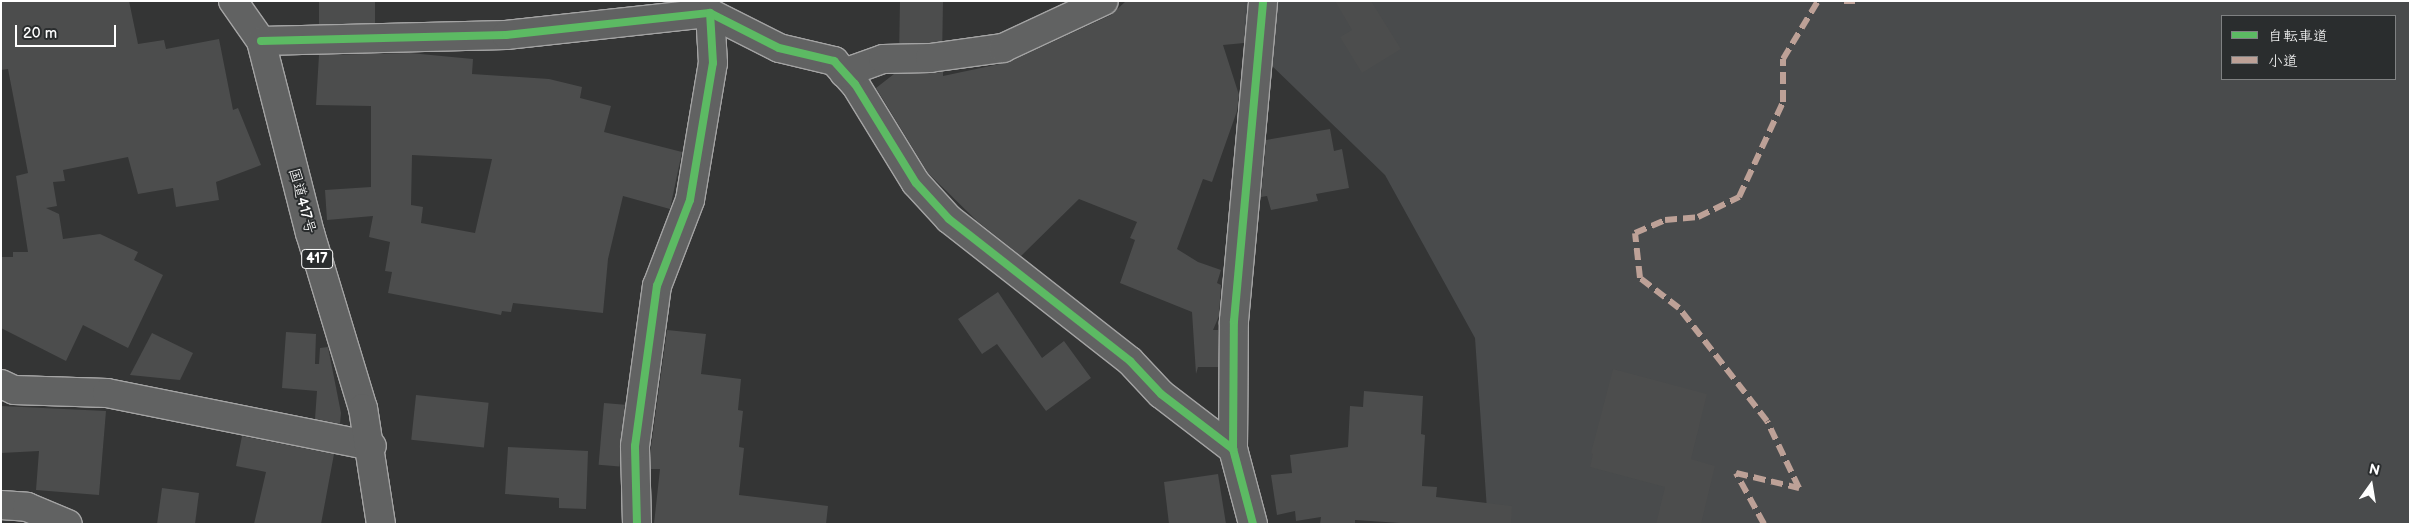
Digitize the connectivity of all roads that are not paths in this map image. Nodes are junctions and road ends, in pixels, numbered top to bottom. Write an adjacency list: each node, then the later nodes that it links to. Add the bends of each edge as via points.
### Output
1 (233, 1): 5 (main road, 国道417号 / 417)
2 (1104, 1): 6 (main road, via 1003,48 930,58 883,59)
3 (1263, 1): 9 (main road, via 1234,320)
4 (710, 13): 5 (main road, via 506,35); 6 (main road, via 779,48 834,61); 13 (main road, via 713,63 690,200 656,296 636,446)
5 (261, 41): 8 (main road, 国道417号 / 417, via 310,233 364,408)
6 (844, 73): 9 (main road, via 916,183 950,219 1130,361 1161,394)
7 (1, 384): 8 (main road, via 14,390 107,394)
8 (372, 446): 12 (main road, 国道417号 / 417)
9 (1233, 449): 14 (main road)
10 (1, 505): 11 (main road, via 27,508)
11 (68, 524)
12 (381, 524)
13 (636, 524)
14 (1252, 524)

